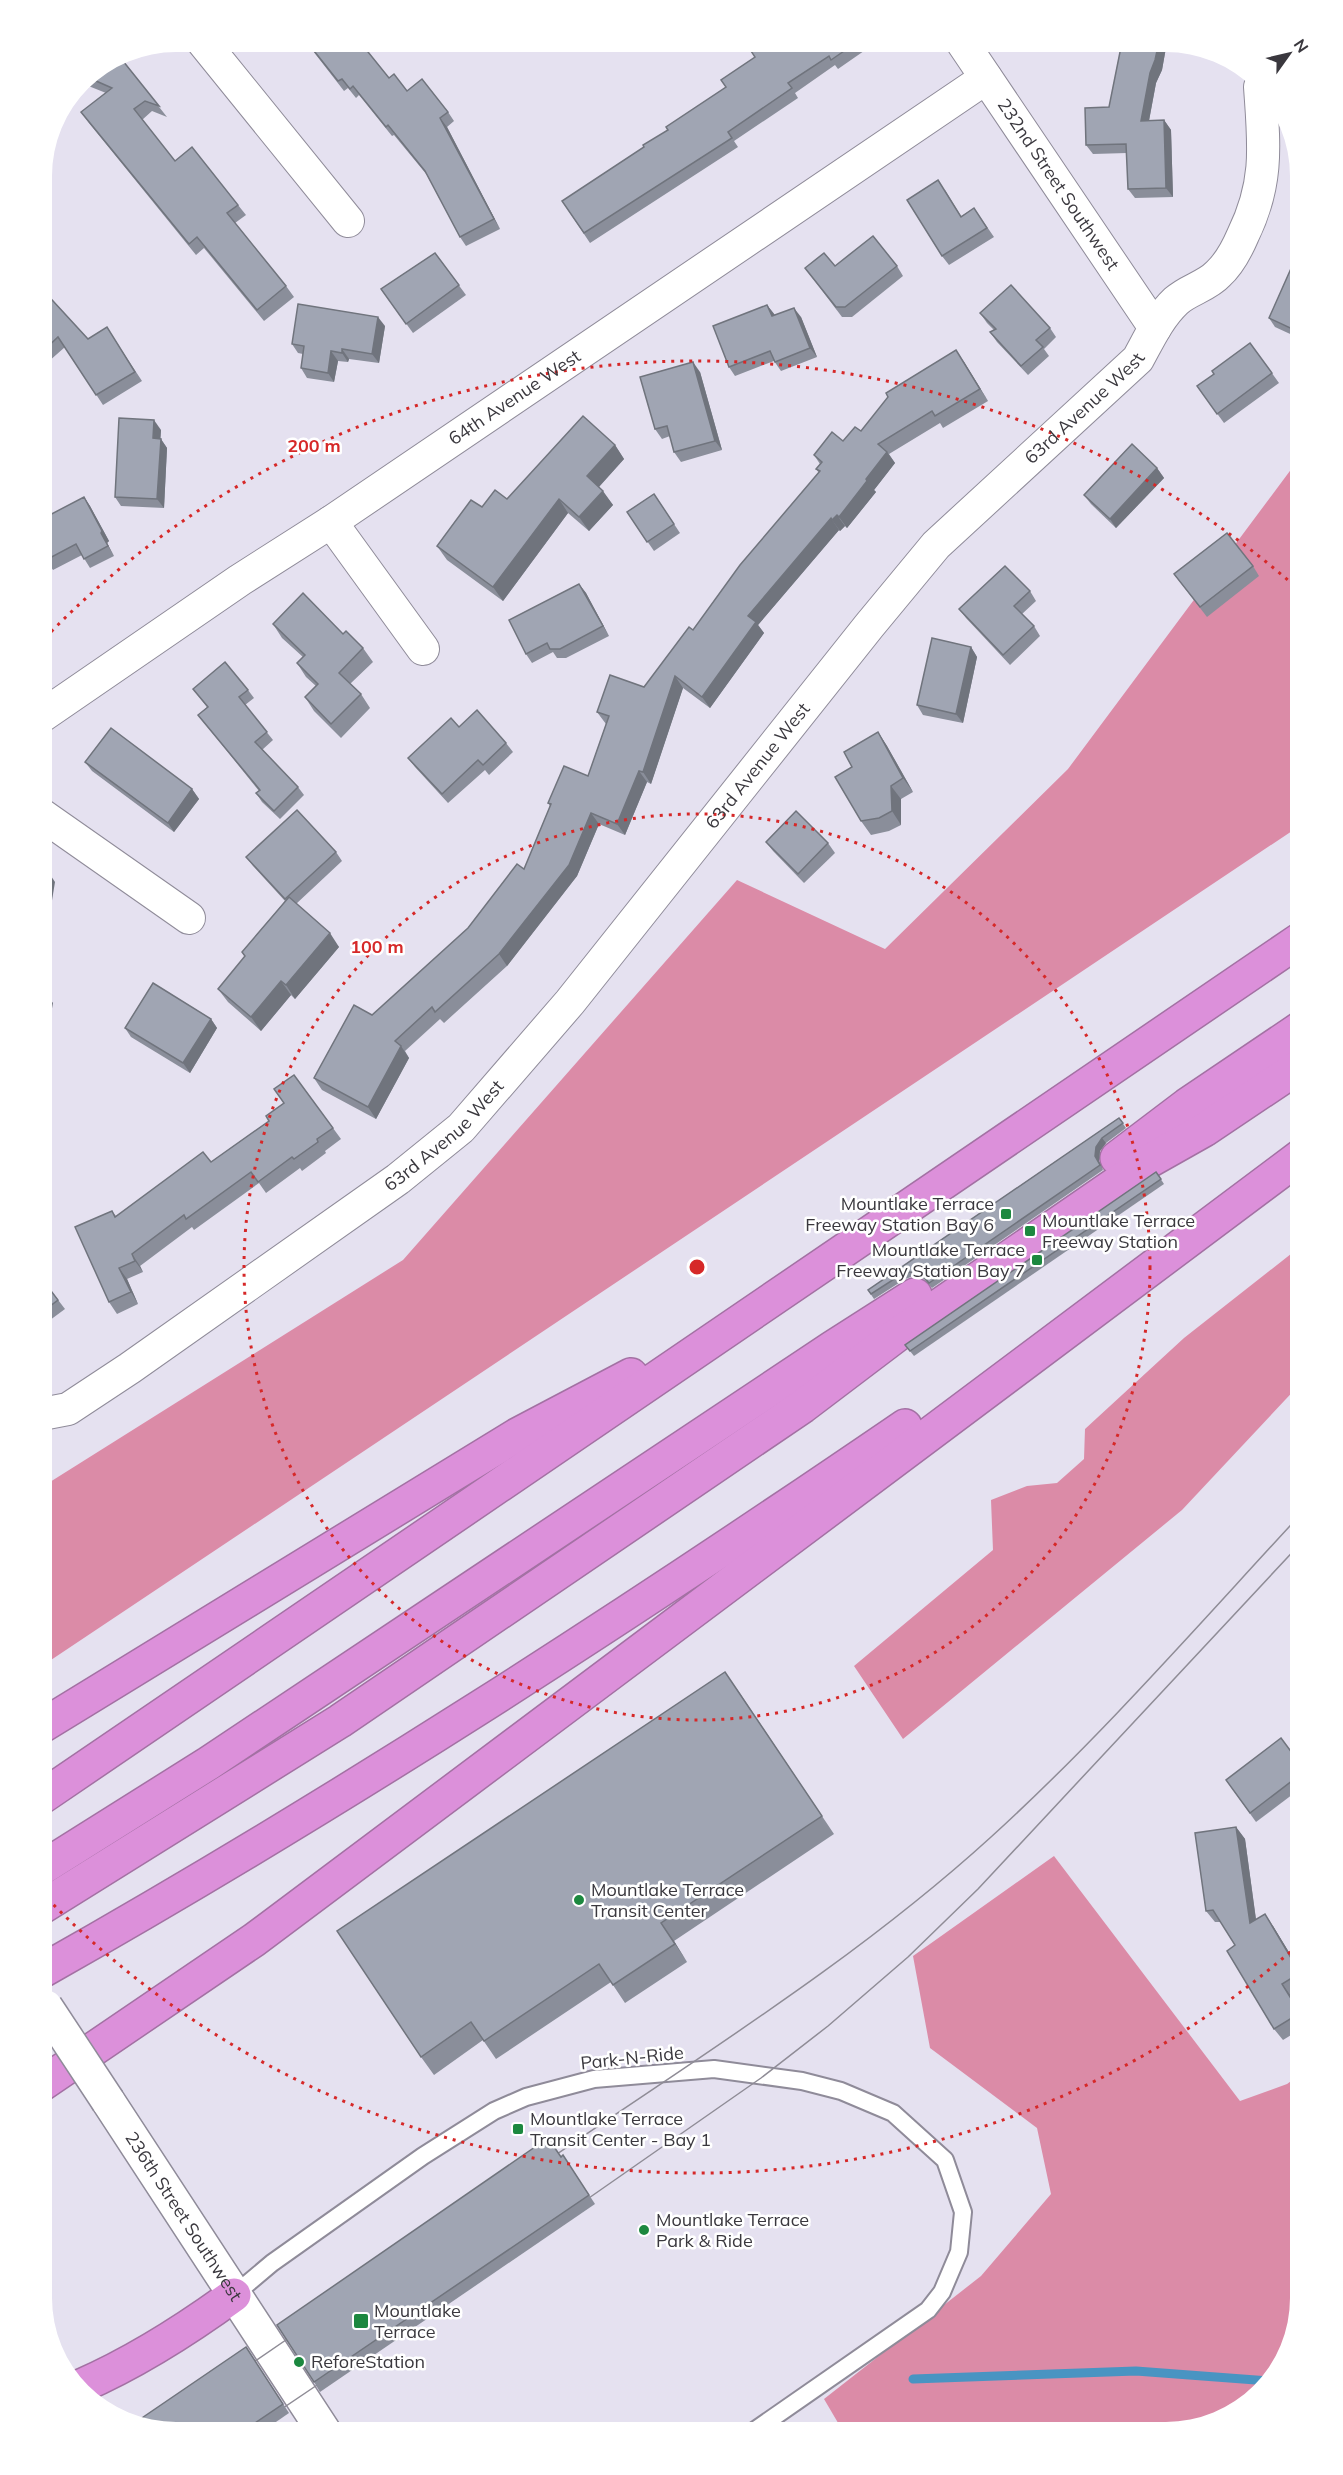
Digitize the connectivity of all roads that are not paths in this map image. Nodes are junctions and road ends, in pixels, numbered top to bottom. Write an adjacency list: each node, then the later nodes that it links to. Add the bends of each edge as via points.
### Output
1 (212, 53): 5 (street)
2 (969, 53): 3 (street, 232nd Street Southwest)
3 (986, 78): 6 (street, 232nd Street Southwest); 7 (street, 64th Avenue West)
4 (1260, 96): 6 (street, 63rd Avenue West, via 1262,187 1248,226 1218,275 1176,301)
5 (348, 221)
6 (1155, 328): 18 (street, 63rd Avenue West, via 1138,359 936,545 570,1002 461,1128 398,1179 130,1368 68,1409)
7 (331, 522): 8 (street); 9 (street, 64th Avenue West)
8 (423, 649)
9 (53, 709)
10 (53, 822): 11 (street)
11 (189, 918)
12 (1290, 947): 17 (highway)
13 (1290, 1035): 21 (highway, via 885,1316 209,1763)
14 (1290, 1072): 22 (highway, via 1204,1130 1149,1161 898,1334 803,1406 340,1721)
15 (1290, 1163): 23 (highway, via 550,1665 304,1818)
16 (1290, 1164): 25 (highway, via 264,1933)
17 (773, 1300): 19 (highway, via 517,1435); 20 (highway)
18 (52, 1412)
19 (52, 1720)
20 (52, 1790)
21 (52, 1862)
22 (52, 1901)
23 (52, 1965)
24 (52, 2016): 26 (main road, 236th Street Southwest, bridge)
25 (52, 2077)
26 (234, 2295): 27 (highway, via 134,2360); 28 (main road, 236th Street Southwest); 29 (lane, Park-N-Ride, via 272,2263 423,2156 494,2111 526,2097 594,2079 714,2069 772,2076 841,2091 893,2113 945,2160 963,2212 959,2252 942,2292 928,2310)
27 (87, 2383)
28 (319, 2422)
29 (767, 2422)

